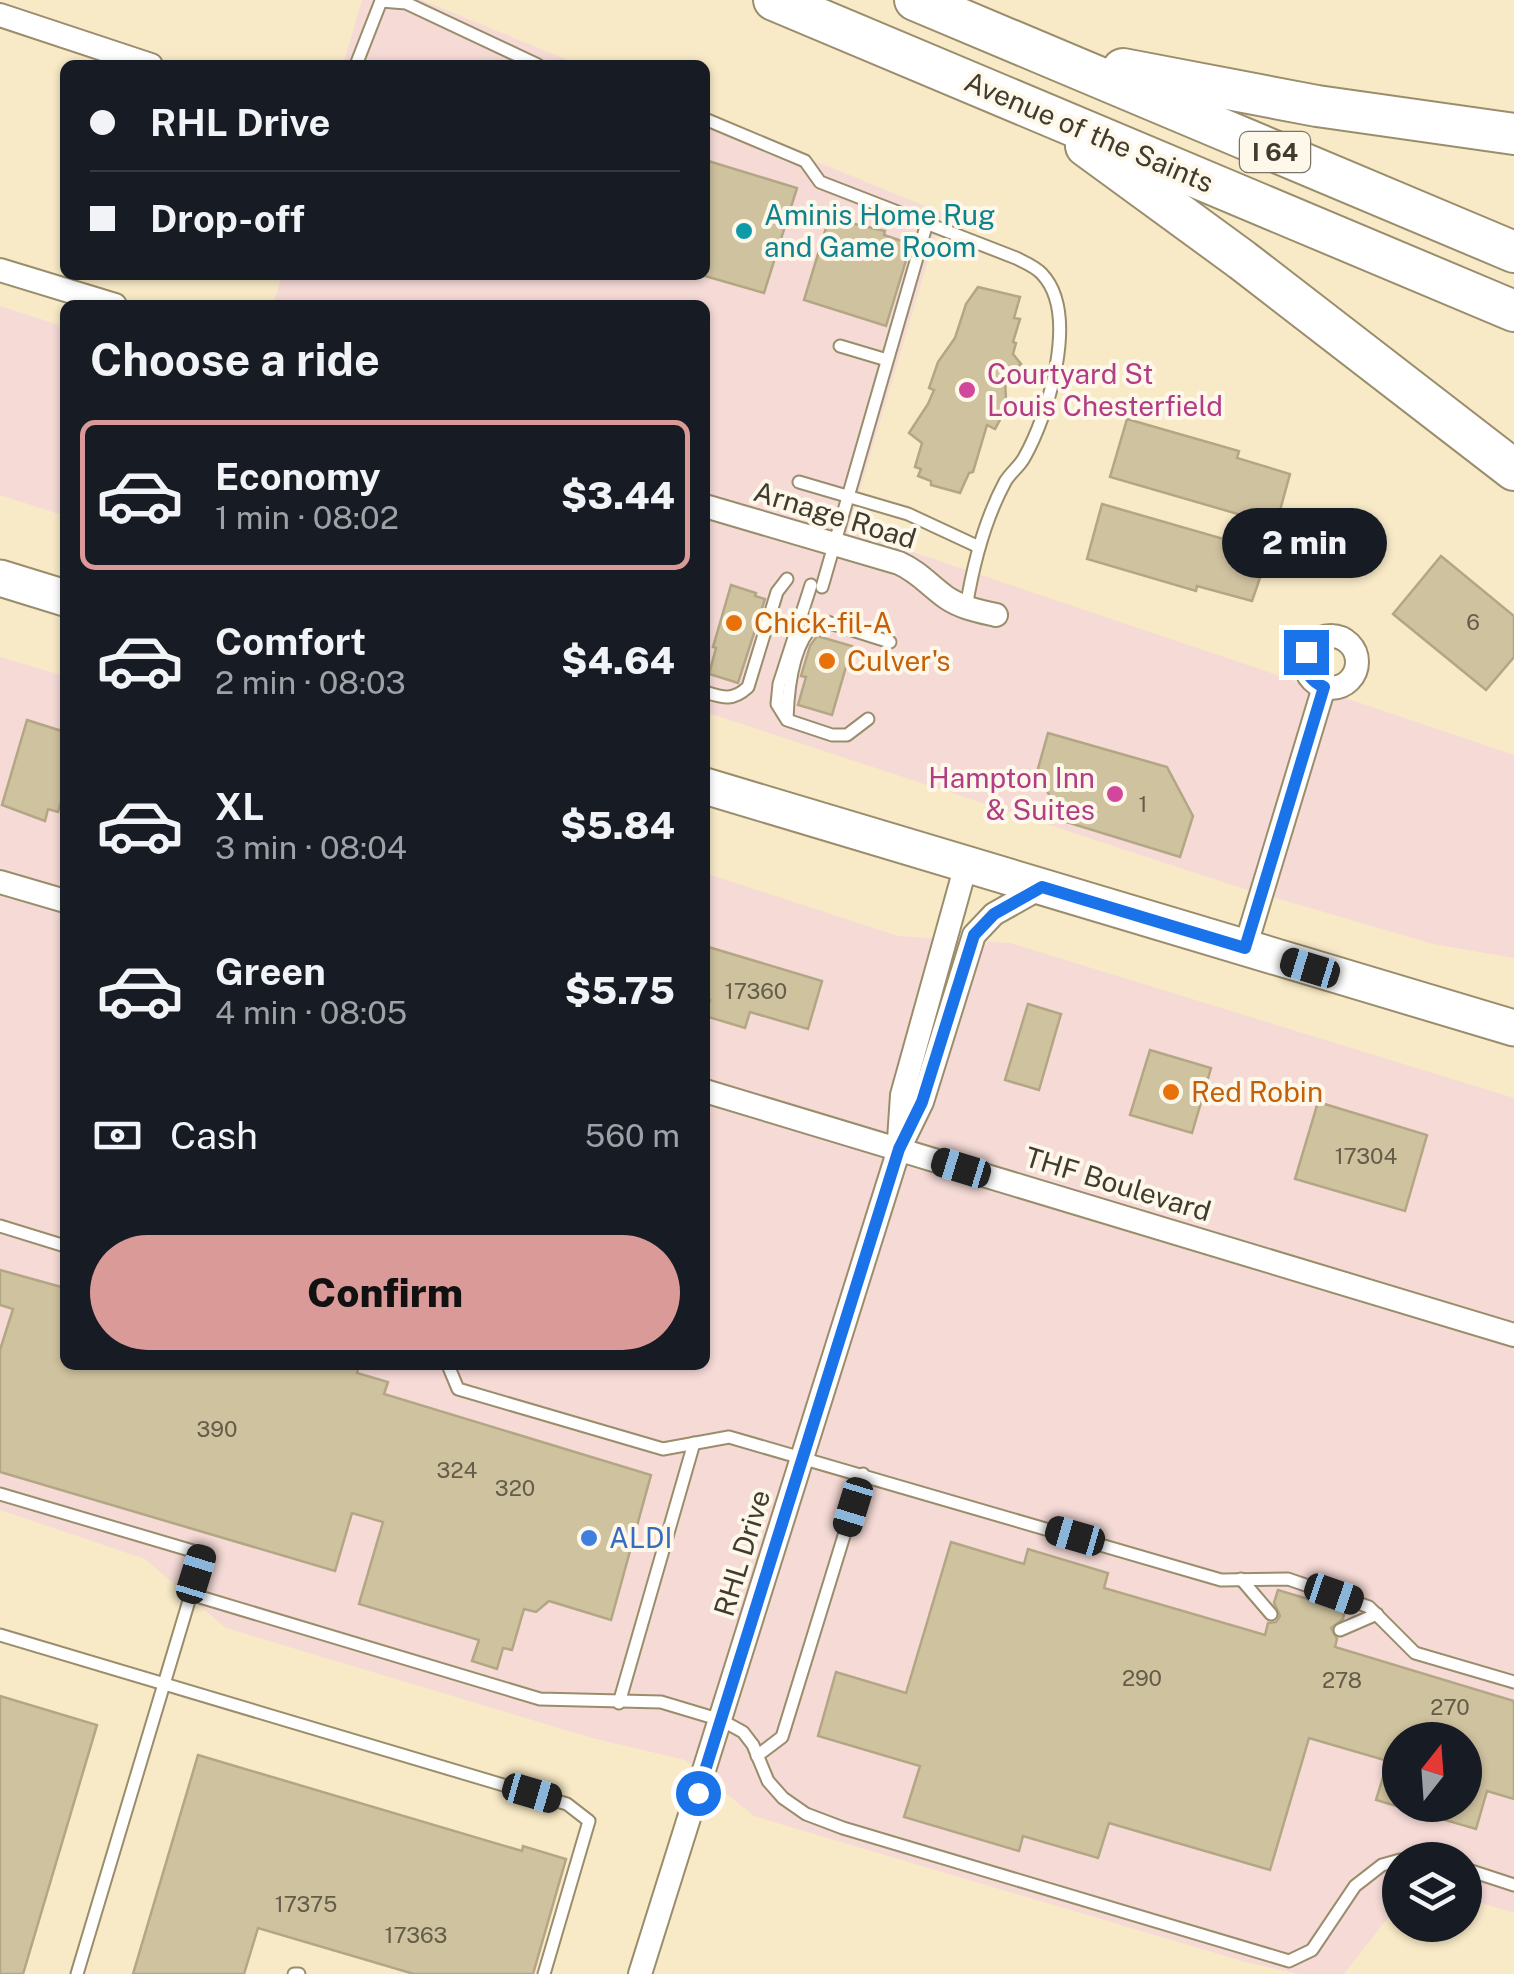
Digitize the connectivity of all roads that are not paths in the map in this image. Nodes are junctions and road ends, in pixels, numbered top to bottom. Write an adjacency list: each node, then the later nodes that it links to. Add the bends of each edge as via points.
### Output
1 (774, 0): 8 (highway, Avenue of the Saints / I 64)
2 (915, 0): 4 (highway, Avenue of the Saints / I 64)
3 (0, 14): 5 (street)
4 (1036, 51): 10 (highway, via 1317,106); 12 (highway, Avenue of the Saints / I 64)
5 (136, 60)
6 (358, 60): 7 (lane, via 381,0 461,26)
7 (528, 60)
8 (1043, 113): 15 (highway, Avenue of the Saints / I 64); 18 (highway)
9 (710, 121): 11 (lane, via 805,161 820,182)
10 (1514, 134)
11 (927, 223): 17 (lane); 23 (lane, via 1043,274 1061,314 1061,347 1045,406)
12 (1514, 252)
13 (0, 270): 14 (street)
14 (99, 300)
15 (1514, 311)
16 (840, 346): 17 (lane)
17 (887, 360): 20 (lane)
18 (1514, 470)
19 (799, 482): 20 (lane)
20 (848, 496): 22 (lane); 23 (lane)
21 (710, 507): 22 (street, Arnage Road)
22 (834, 543): 27 (street, Arnage Road, via 919,572); 33 (lane, via 779,684 777,704)
23 (979, 547): 27 (lane)
24 (0, 578): 26 (main road)
25 (788, 580): 31 (lane, via 777,592 748,687 726,699)
26 (60, 596)
27 (966, 608): 28 (street, Arnage Road)
28 (996, 615)
29 (890, 642): 33 (lane, via 816,623 804,636)
30 (1324, 687): 39 (street)
31 (710, 694)
32 (868, 719): 33 (lane, via 847,736)
33 (787, 720)
34 (710, 788): 35 (main road)
35 (966, 865): 37 (main road); 42 (street, RHL Drive, via 902,1096)
36 (0, 882): 38 (street)
37 (1042, 887): 39 (main road); 42 (street, RHL Drive, via 994,914 974,935 922,1102)
38 (60, 900)
39 (1245, 948): 40 (main road)
40 (1514, 1028)
41 (710, 1092): 42 (street, THF Boulevard)
42 (899, 1149): 45 (street, THF Boulevard); 48 (street, RHL Drive)
43 (0, 1226): 44 (lane)
44 (60, 1244)
45 (1514, 1336)
46 (450, 1370): 47 (lane, via 458,1389 663,1449)
47 (694, 1443): 48 (lane, via 729,1437); 59 (lane)
48 (804, 1456): 49 (lane); 60 (street, RHL Drive)
49 (863, 1474): 51 (lane, via 1221,1580); 61 (lane, via 782,1738)
50 (0, 1494): 52 (lane, via 202,1554)
51 (1240, 1579): 53 (lane); 54 (lane, via 1288,1579)
52 (190, 1594): 58 (lane); 59 (lane, via 540,1699)
53 (1271, 1614)
54 (1377, 1614): 55 (lane); 57 (lane, via 1415,1653)
55 (1340, 1630)
56 (0, 1635): 58 (lane)
57 (1514, 1682)
58 (163, 1685): 65 (lane); 66 (lane, via 567,1804 589,1821)
59 (620, 1702): 60 (lane, via 660,1702)
60 (721, 1720): 61 (lane, via 743,1732); 67 (street, RHL Drive)
61 (757, 1756): 62 (lane, via 768,1781 806,1814 1289,1960 1312,1950 1355,1886)
62 (1382, 1865)
63 (1482, 1875): 64 (lane)
64 (1514, 1885)
65 (76, 1974)
66 (544, 1974)
67 (640, 1974)

